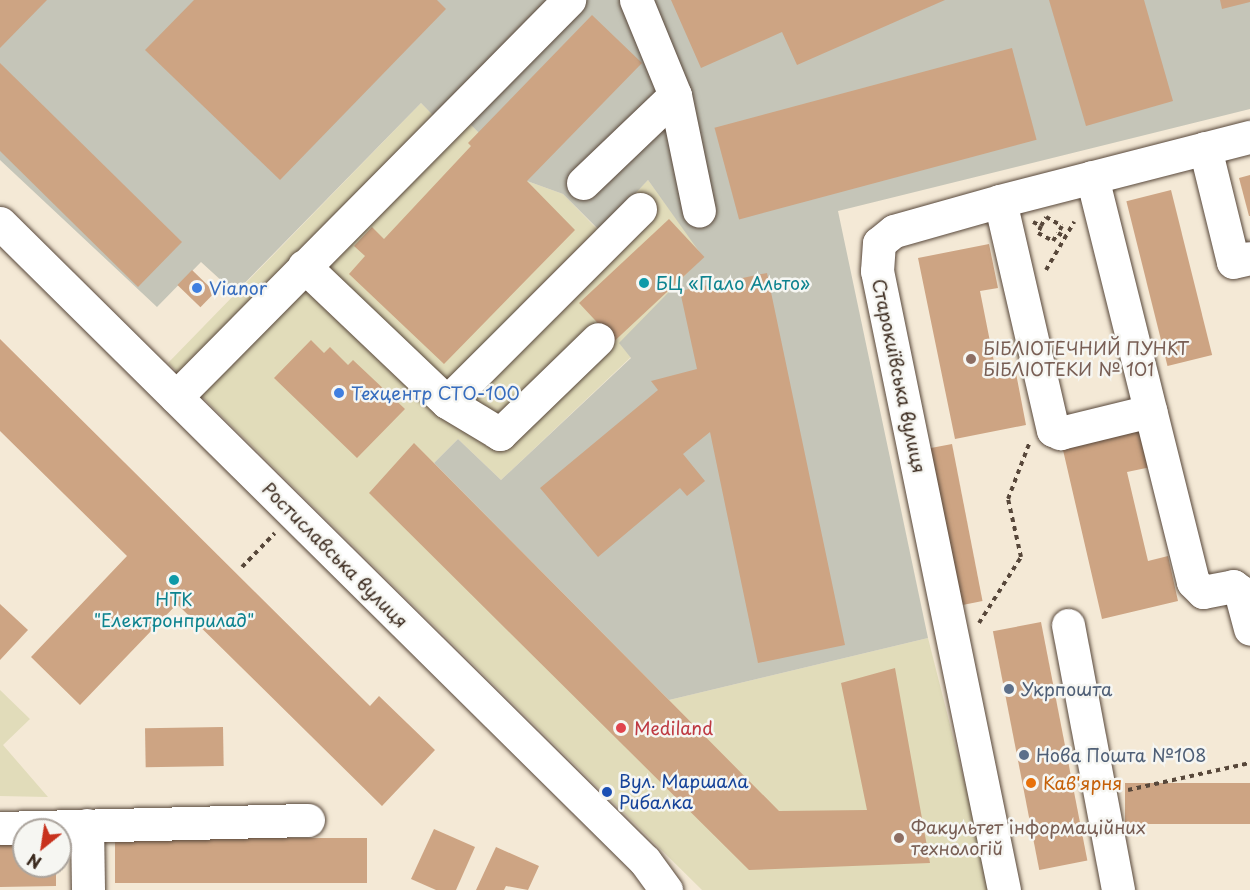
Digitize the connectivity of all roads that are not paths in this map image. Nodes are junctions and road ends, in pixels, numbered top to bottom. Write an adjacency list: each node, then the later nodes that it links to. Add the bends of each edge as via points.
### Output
1 (569, 0): 13 (street)
2 (636, 0): 3 (street)
3 (675, 95): 7 (street); 10 (street)
4 (1250, 137): 5 (street, Старокиївська вулиця)
5 (1205, 148): 6 (street, Старокиївська вулиця); 12 (street, via 1233,262)
6 (1093, 182): 8 (street, Старокиївська вулиця); 17 (street)
7 (584, 183)
8 (1000, 201): 17 (street, via 1053,430 1060,433); 25 (street, Старокиївська вулиця, via 884,235 875,255)
9 (640, 209): 16 (street)
10 (699, 211)
11 (0, 223): 15 (street, Ростиславська вулиця)
12 (1250, 258)
13 (304, 266): 15 (street); 16 (street)
14 (598, 339): 16 (street, via 500,434)
15 (176, 397): 24 (street, Ростиславська вулиця, via 645,861)
16 (447, 402)
17 (1150, 411): 19 (street, via 1193,582 1203,592 1233,586 1240,591)
18 (1068, 625): 26 (street)
19 (1250, 629)
20 (308, 820): 21 (street)
21 (87, 825): 22 (street); 23 (street)
22 (0, 828)
23 (88, 890)
24 (666, 890)
25 (1004, 890)
26 (1118, 890)

